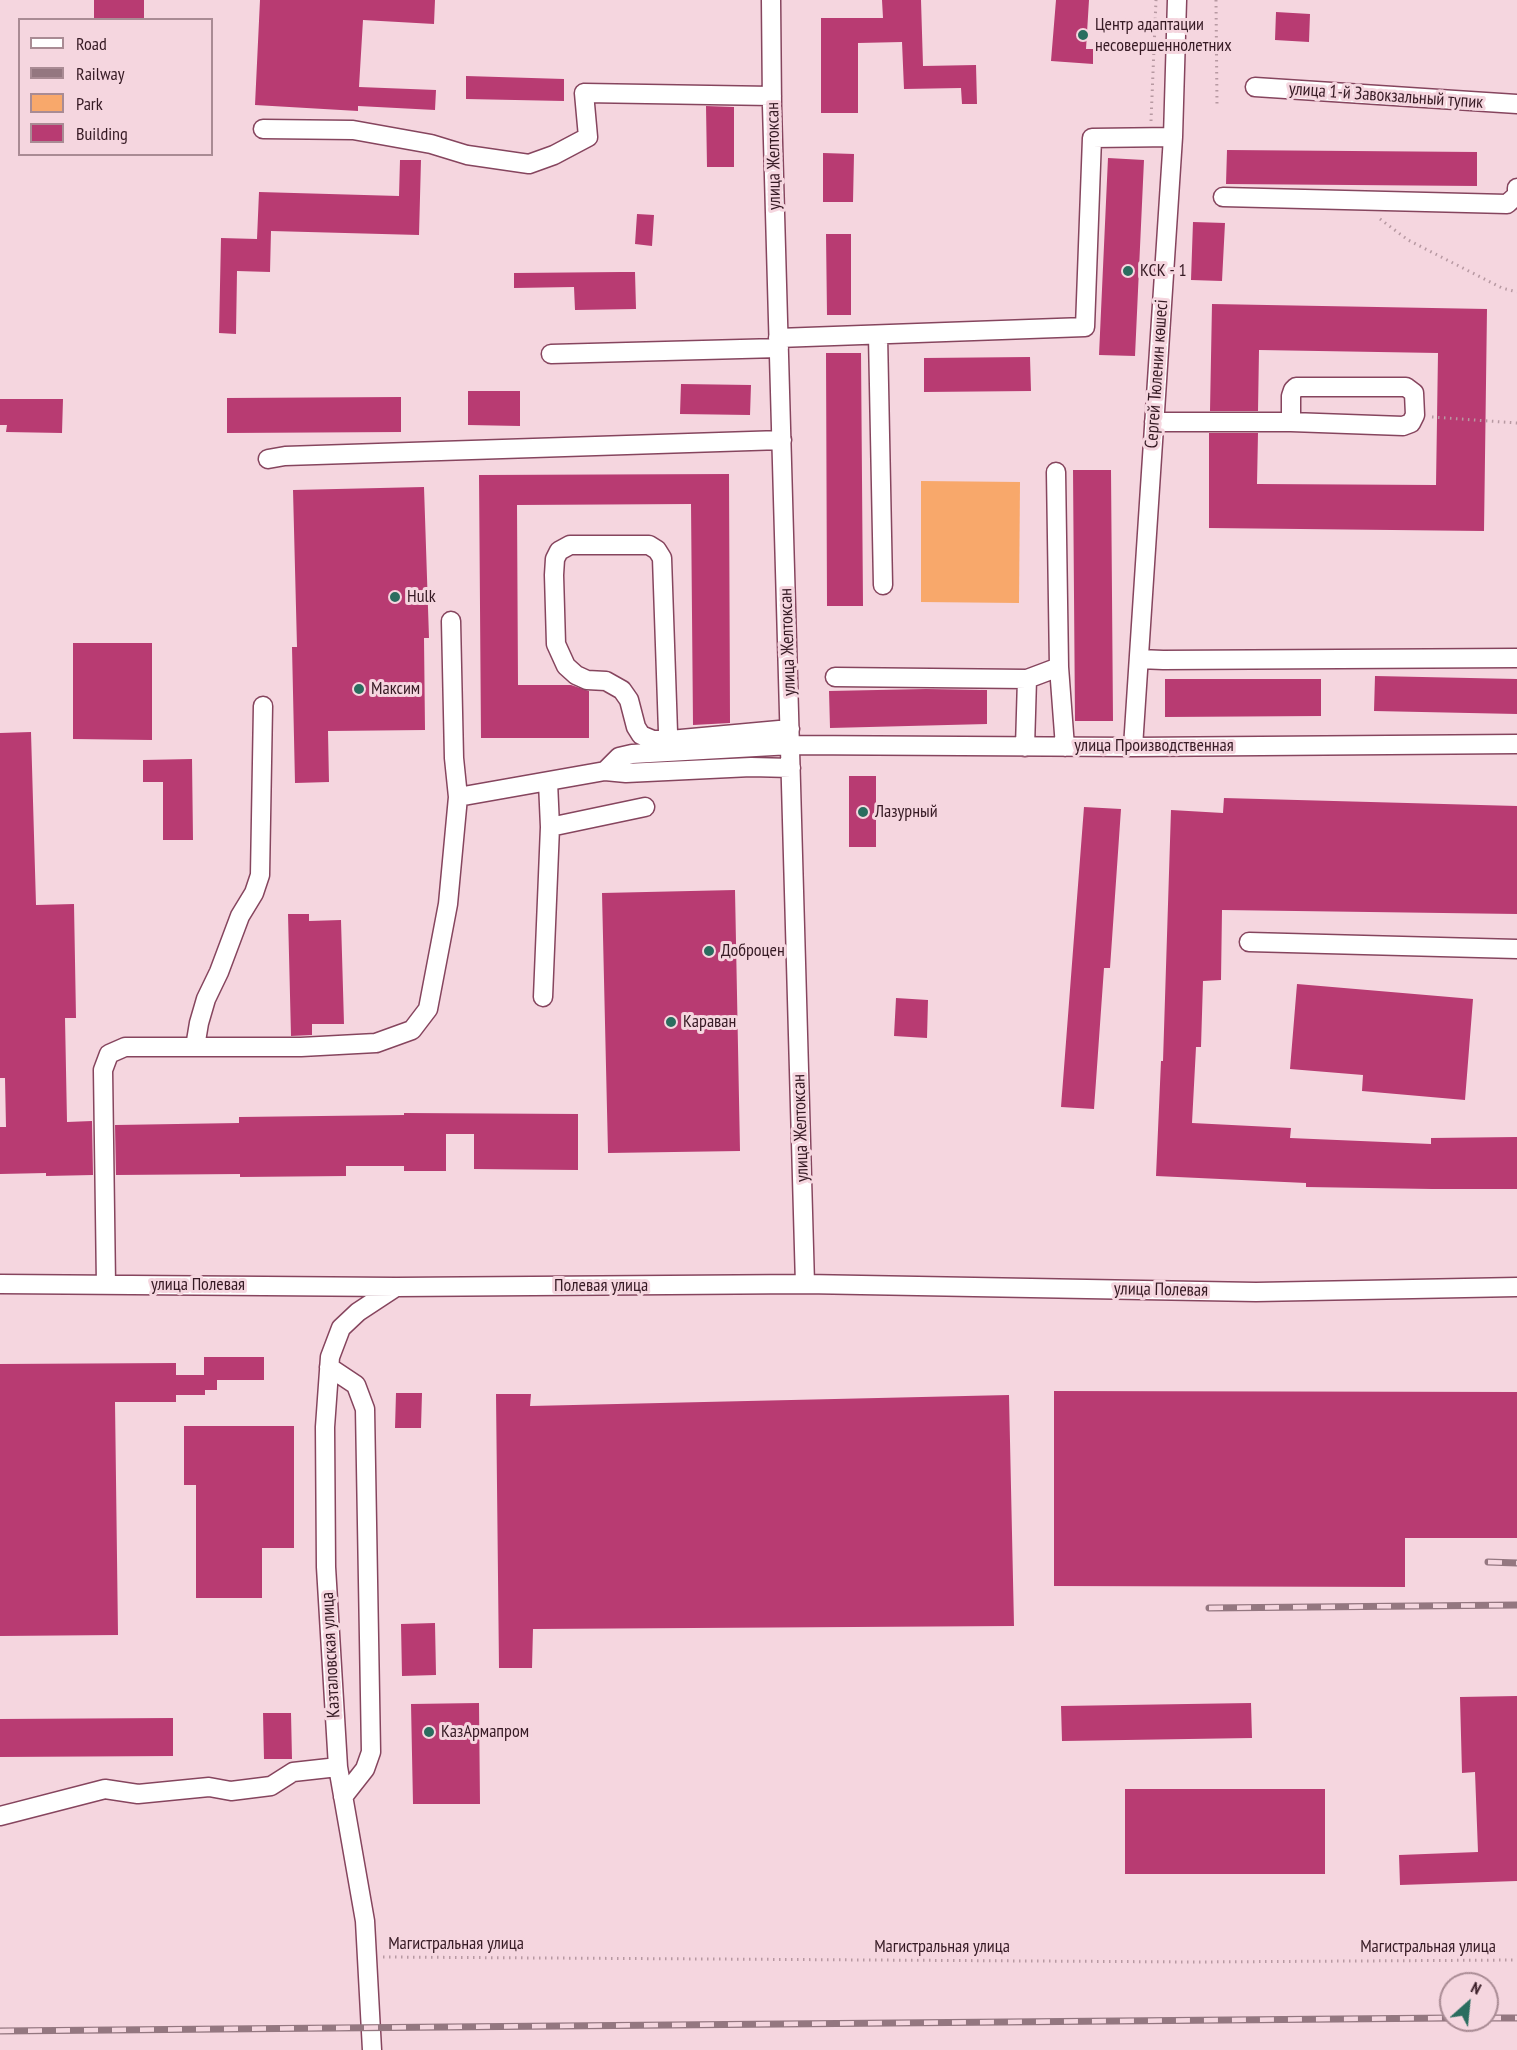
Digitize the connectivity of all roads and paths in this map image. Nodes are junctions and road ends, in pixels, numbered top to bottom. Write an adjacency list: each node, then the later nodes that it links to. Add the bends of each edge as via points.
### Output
1 (771, 0): 6 (street, улица Желтоксан)
2 (1156, 0): 11 (path)
3 (1177, 0): 10 (street, Сергей Тюленин көшесі)
4 (1216, 0): 8 (path)
5 (1255, 87): 7 (street, улица 1-й Завокзальный тупик)
6 (772, 96): 9 (street, via 584,93 588,137 529,164 353,130); 17 (street, улица Желтоксан)
7 (1517, 104)
8 (1217, 106)
9 (263, 129)
10 (1173, 136): 11 (street); 20 (street, Сергей Тюленин көшесі)
11 (1150, 137): 16 (street, via 1092,138 1084,327)
12 (1517, 188): 14 (street, via 1517,195 1507,204)
13 (1223, 197): 14 (street)
14 (1363, 200): 15 (path, via 1383,223 1408,240)
15 (1517, 292)
16 (878, 335): 17 (street); 26 (street)
17 (779, 343): 18 (street); 23 (street, улица Желтоксан)
18 (551, 354)
19 (1415, 415): 21 (street, via 1411,423 1403,426); 21 (street, via 1414,393 1406,387 1296,387 1291,396); 22 (path)
20 (1154, 422): 21 (street); 29 (street, Сергей Тюленин көшесі)
21 (1291, 422)
22 (1517, 423)
23 (782, 440): 24 (street); 34 (street, улица Желтоксан)
24 (268, 459)
25 (1056, 472): 30 (street)
26 (884, 585)
27 (451, 621): 43 (street)
28 (1517, 658): 29 (street)
29 (1139, 659): 39 (street, Сергей Тюленин көшесі)
30 (1059, 667): 32 (street); 38 (street)
31 (835, 677): 32 (street)
32 (1027, 679): 37 (street)
33 (263, 706): 49 (street, via 260,875 206,999)
34 (791, 737): 35 (street); 37 (street, улица Производственная); 40 (street, улица Желтоксан); 41 (street, via 632,754 619,757)
35 (670, 740): 35 (street, via 641,735 622,690 606,681 587,680 566,666 556,644 554,575 559,551 570,545 649,545 662,558)
36 (1517, 744): 39 (street, улица Производственная)
37 (1025, 747): 38 (street, улица Производственная)
38 (1065, 747): 39 (street, улица Производственная)
39 (1133, 747)
40 (791, 768): 41 (street); 51 (street, улица Желтоксан)
41 (605, 771): 42 (street)
42 (548, 782): 43 (street); 45 (street)
43 (458, 798): 49 (street, via 448,904 428,1009 411,1030 376,1043)
44 (645, 807): 45 (street)
45 (550, 827): 48 (street)
46 (1249, 942): 47 (street)
47 (1517, 949)
48 (543, 997)
49 (195, 1047): 52 (street, via 125,1047 109,1054 103,1070)
50 (0, 1284): 52 (street, улица Полевая)
51 (805, 1284): 53 (street, Полевая улица); 54 (street, улица Полевая, via 1256,1292)
52 (106, 1285): 53 (street, улица Полевая)
53 (396, 1287): 55 (street, Казталовская улица, via 341,1328)
54 (1517, 1287)
55 (329, 1367): 56 (street, Казталовская улица, via 325,1427 326,1567); 57 (street, via 356,1385 364,1409 371,1752 364,1769)
56 (338, 1767): 57 (street, Казталовская улица); 58 (street, via 293,1772 271,1786 231,1791 209,1787 138,1794 105,1789)
57 (343, 1797): 59 (street, Казталовская улица, via 364,1921)
58 (0, 1816)
59 (366, 1957): 60 (path, Магистральная улица); 61 (street, Казталовская улица)
60 (1517, 1960)
61 (372, 2050)

